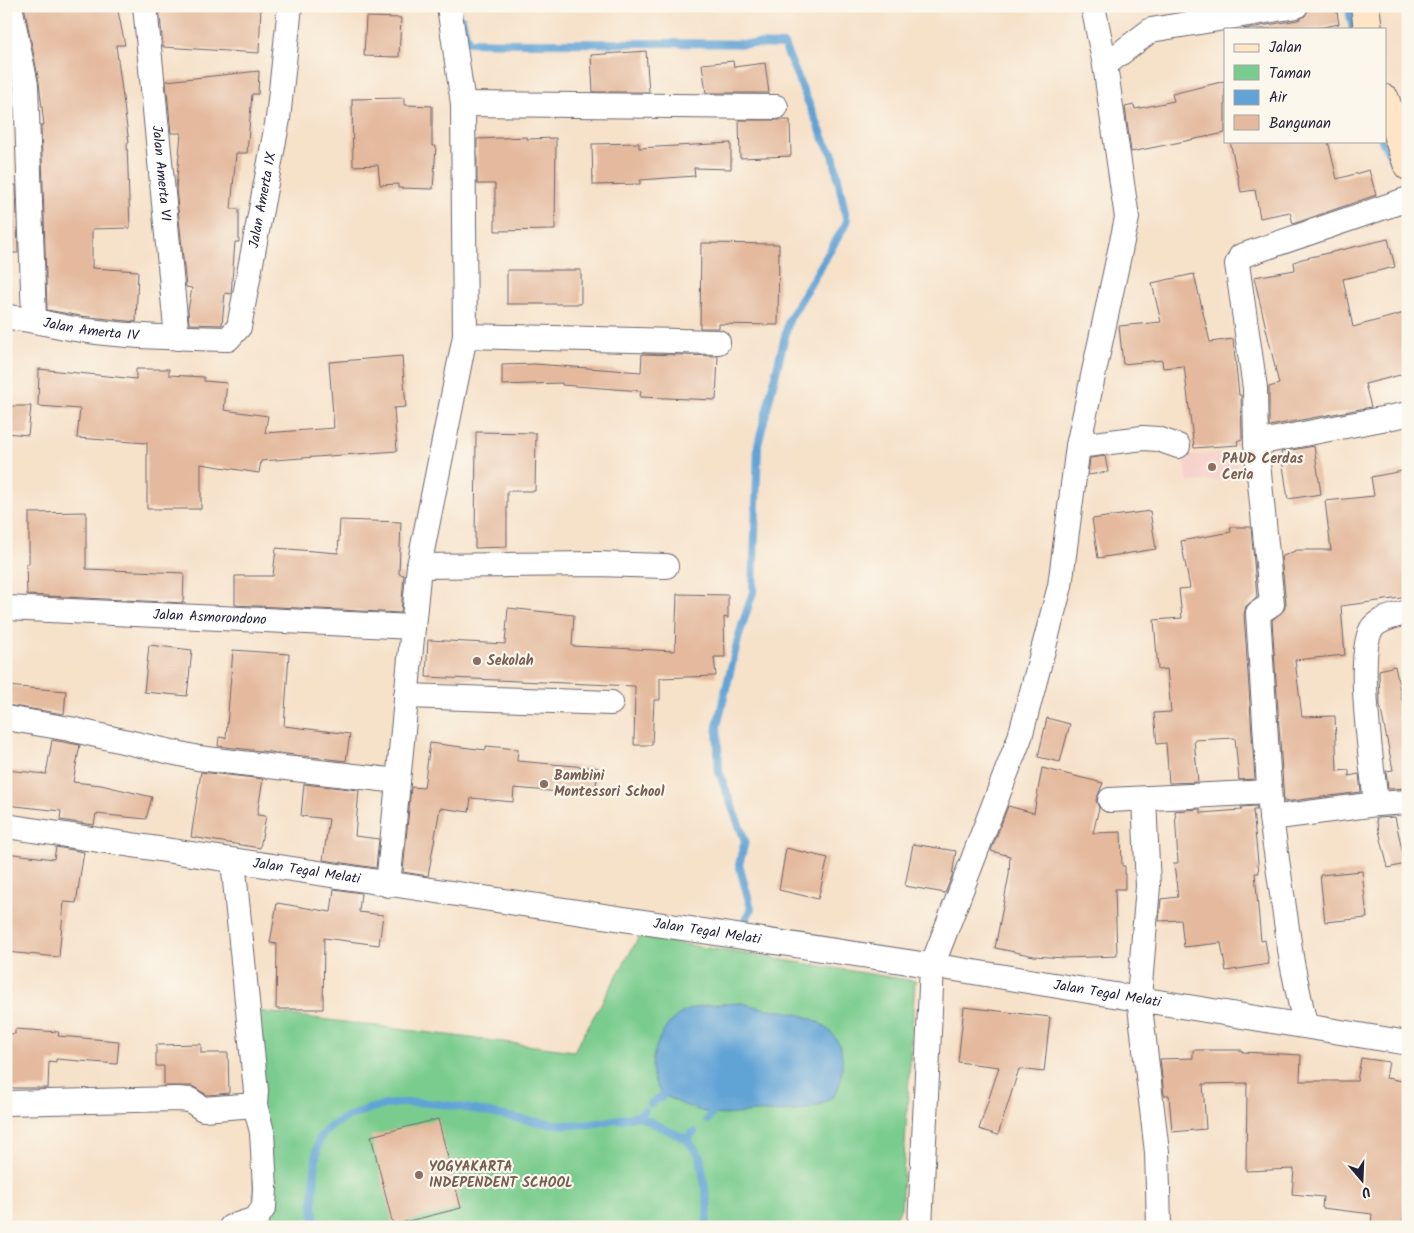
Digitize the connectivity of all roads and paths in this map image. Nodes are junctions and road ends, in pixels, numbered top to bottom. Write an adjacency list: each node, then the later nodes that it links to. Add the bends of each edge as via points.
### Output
1 (10, 6): 10 (street)
2 (145, 6): 19 (street, Jalan Amerta VI)
3 (290, 6): 19 (street, Jalan Amerta IX, via 278,120 239,327 228,339)
4 (449, 6): 12 (street)
5 (1093, 6): 9 (street)
6 (1296, 6): 9 (street, via 1151,30)
7 (1365, 6): 8 (street)
8 (1368, 28)
9 (1105, 65): 23 (street, via 1127,218)
10 (16, 87): 17 (street)
11 (1386, 102): 14 (street)
12 (462, 104): 13 (street); 18 (street)
13 (776, 107)
14 (1408, 166)
15 (1408, 199): 22 (street, via 1241,256 1238,260 1255,388)
16 (6, 317): 17 (street, Jalan Amerta IV)
17 (34, 319): 19 (street, Jalan Amerta IV, via 87,331)
18 (465, 336): 20 (street); 25 (street)
19 (177, 338)
20 (718, 342)
21 (1408, 414): 22 (street)
22 (1256, 443): 34 (street, via 1272,604 1258,613)
23 (1078, 446): 24 (street, via 1143,438); 43 (street, via 1060,586 1020,737)
24 (1178, 446)
25 (419, 566): 26 (street); 29 (street)
26 (666, 566)
27 (6, 608): 29 (street, Jalan Asmorondono)
28 (1408, 612): 38 (street, via 1382,620 1372,628 1366,647 1365,701)
29 (413, 626): 30 (street)
30 (406, 696): 31 (street); 33 (street)
31 (611, 703)
32 (6, 718): 33 (street, via 198,758)
33 (398, 781): 42 (street)
34 (1269, 792): 35 (street); 39 (street)
35 (1144, 799): 36 (street); 44 (street, via 1148,886)
36 (1110, 800)
37 (1408, 802): 38 (street)
38 (1376, 804): 39 (street)
39 (1271, 818): 45 (street, via 1292,963)
40 (6, 826): 41 (street, Jalan Tegal Melati)
41 (234, 861): 42 (street, Jalan Tegal Melati); 48 (street, via 256,1091)
42 (388, 885): 43 (street, Jalan Tegal Melati)
43 (932, 966): 44 (street, Jalan Tegal Melati); 50 (street)
44 (1139, 998): 45 (street, Jalan Tegal Melati); 51 (street, via 1157,1152)
45 (1305, 1025): 46 (street, Jalan Tegal Melati)
46 (1408, 1043)
47 (6, 1103): 48 (street, via 176,1099 190,1100 203,1109)
48 (254, 1105): 49 (street, via 262,1132 264,1207 256,1219)
49 (232, 1227)
50 (920, 1227)
51 (1159, 1227)

